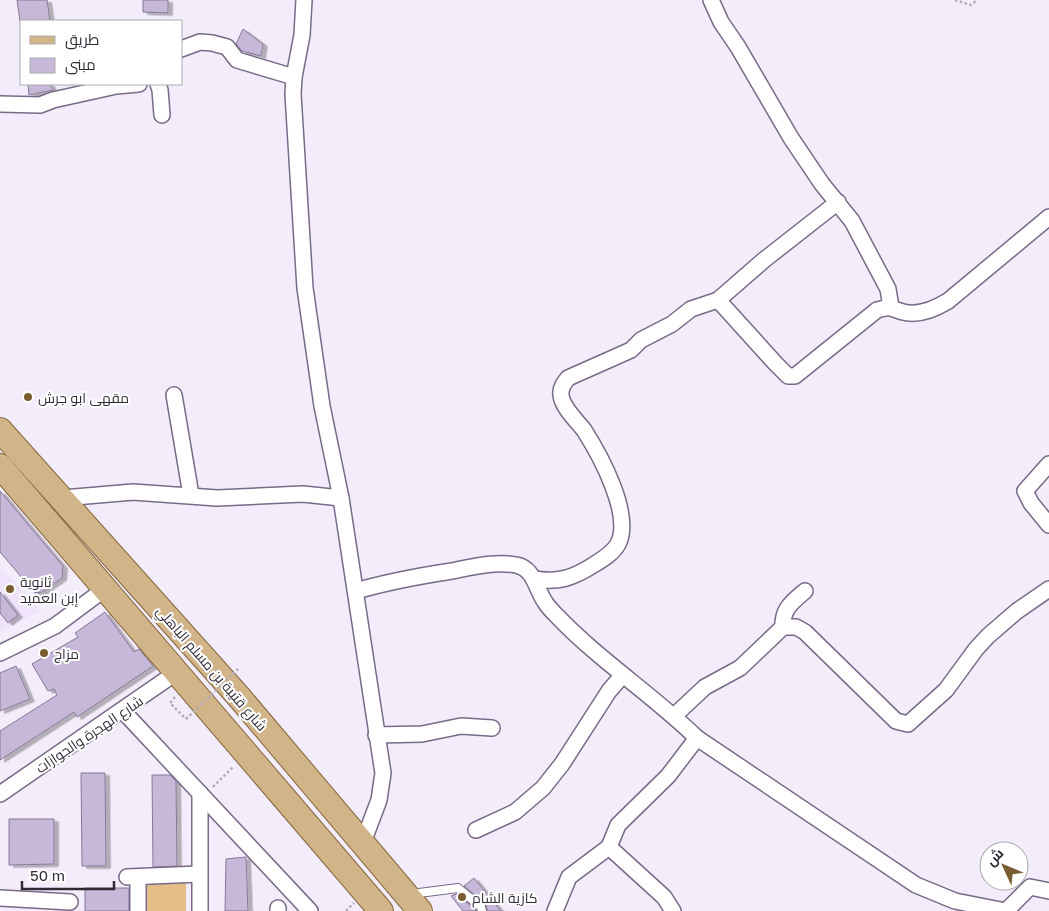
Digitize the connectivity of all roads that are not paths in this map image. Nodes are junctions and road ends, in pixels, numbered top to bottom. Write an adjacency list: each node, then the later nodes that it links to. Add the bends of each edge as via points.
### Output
1 (304, 0): 4 (street, via 302,35)
2 (710, 0): 9 (street, via 791,138)
3 (182, 49): 4 (street, via 200,42 227,46 237,60)
4 (294, 77): 19 (street, via 304,288 322,406)
5 (128, 85): 7 (street, via 40,105)
6 (158, 85): 8 (street)
7 (0, 104)
8 (162, 115)
9 (838, 202): 11 (street); 12 (street, via 852,221 888,289)
10 (1046, 225): 12 (street, via 936,308 903,312)
11 (718, 300): 12 (street, via 788,376 796,376 877,310); 21 (street, via 691,308 631,350 573,374 562,385 562,401 585,432 610,480 621,513 621,531 612,552 575,577 560,581)
12 (891, 307)
13 (174, 395): 17 (street)
14 (0, 430): 18 (main road, شارع قتيبة بن مسلم الباهلي)
15 (1049, 464): 20 (street, via 1025,491)
16 (0, 466): 22 (main road, شارع قتيبة بن مسلم الباهلي)
17 (191, 495): 18 (street, via 133,492); 19 (street, via 234,498 303,494)
18 (63, 498): 38 (main road, شارع قتيبة بن مسلم الباهلي, via 239,698)
19 (341, 498): 24 (street)
20 (1049, 525)
21 (534, 579): 24 (street, via 517,565 490,565 415,577); 29 (street, via 546,604 558,618)
22 (106, 588): 27 (street, via 55,626); 28 (main road, شارع قتيبة بن مسلم الباهلي)
23 (1049, 589): 26 (street, via 1016,611 988,636 946,690 908,724 896,722 805,632)
24 (356, 591): 33 (street)
25 (805, 591): 26 (street, via 785,610)
26 (783, 627): 31 (street, via 740,668 705,687)
27 (0, 653)
28 (177, 672): 30 (street, شارع الهجرة والجوازات); 48 (main road, شارع قتيبة بن مسلم الباهلي)
29 (622, 676): 31 (street); 37 (street, via 543,788 515,812)
30 (123, 711): 35 (street, شارع الهجرة والجوازات); 36 (street)
31 (674, 716): 34 (street)
32 (492, 728): 33 (street, via 461,726 422,734)
33 (376, 735): 38 (street, via 383,773 379,800)
34 (697, 738): 39 (street, via 668,776 618,825); 41 (street, via 916,884 955,901 1006,911 1030,887)
35 (0, 794)
36 (201, 795): 40 (street); 47 (street)
37 (476, 830)
38 (362, 845): 44 (main road, شارع قتيبة بن مسلم الباهلي)
39 (609, 847): 50 (street, via 569,877); 51 (street, via 664,897)
40 (199, 874): 45 (street, via 133,877); 46 (street)
41 (1049, 891)
42 (0, 898): 43 (street)
43 (70, 902)
44 (413, 903): 49 (lane, via 458,888)
45 (138, 911)
46 (200, 911)
47 (310, 911)
48 (382, 911)
49 (482, 911)
50 (555, 911)
51 (673, 911)

